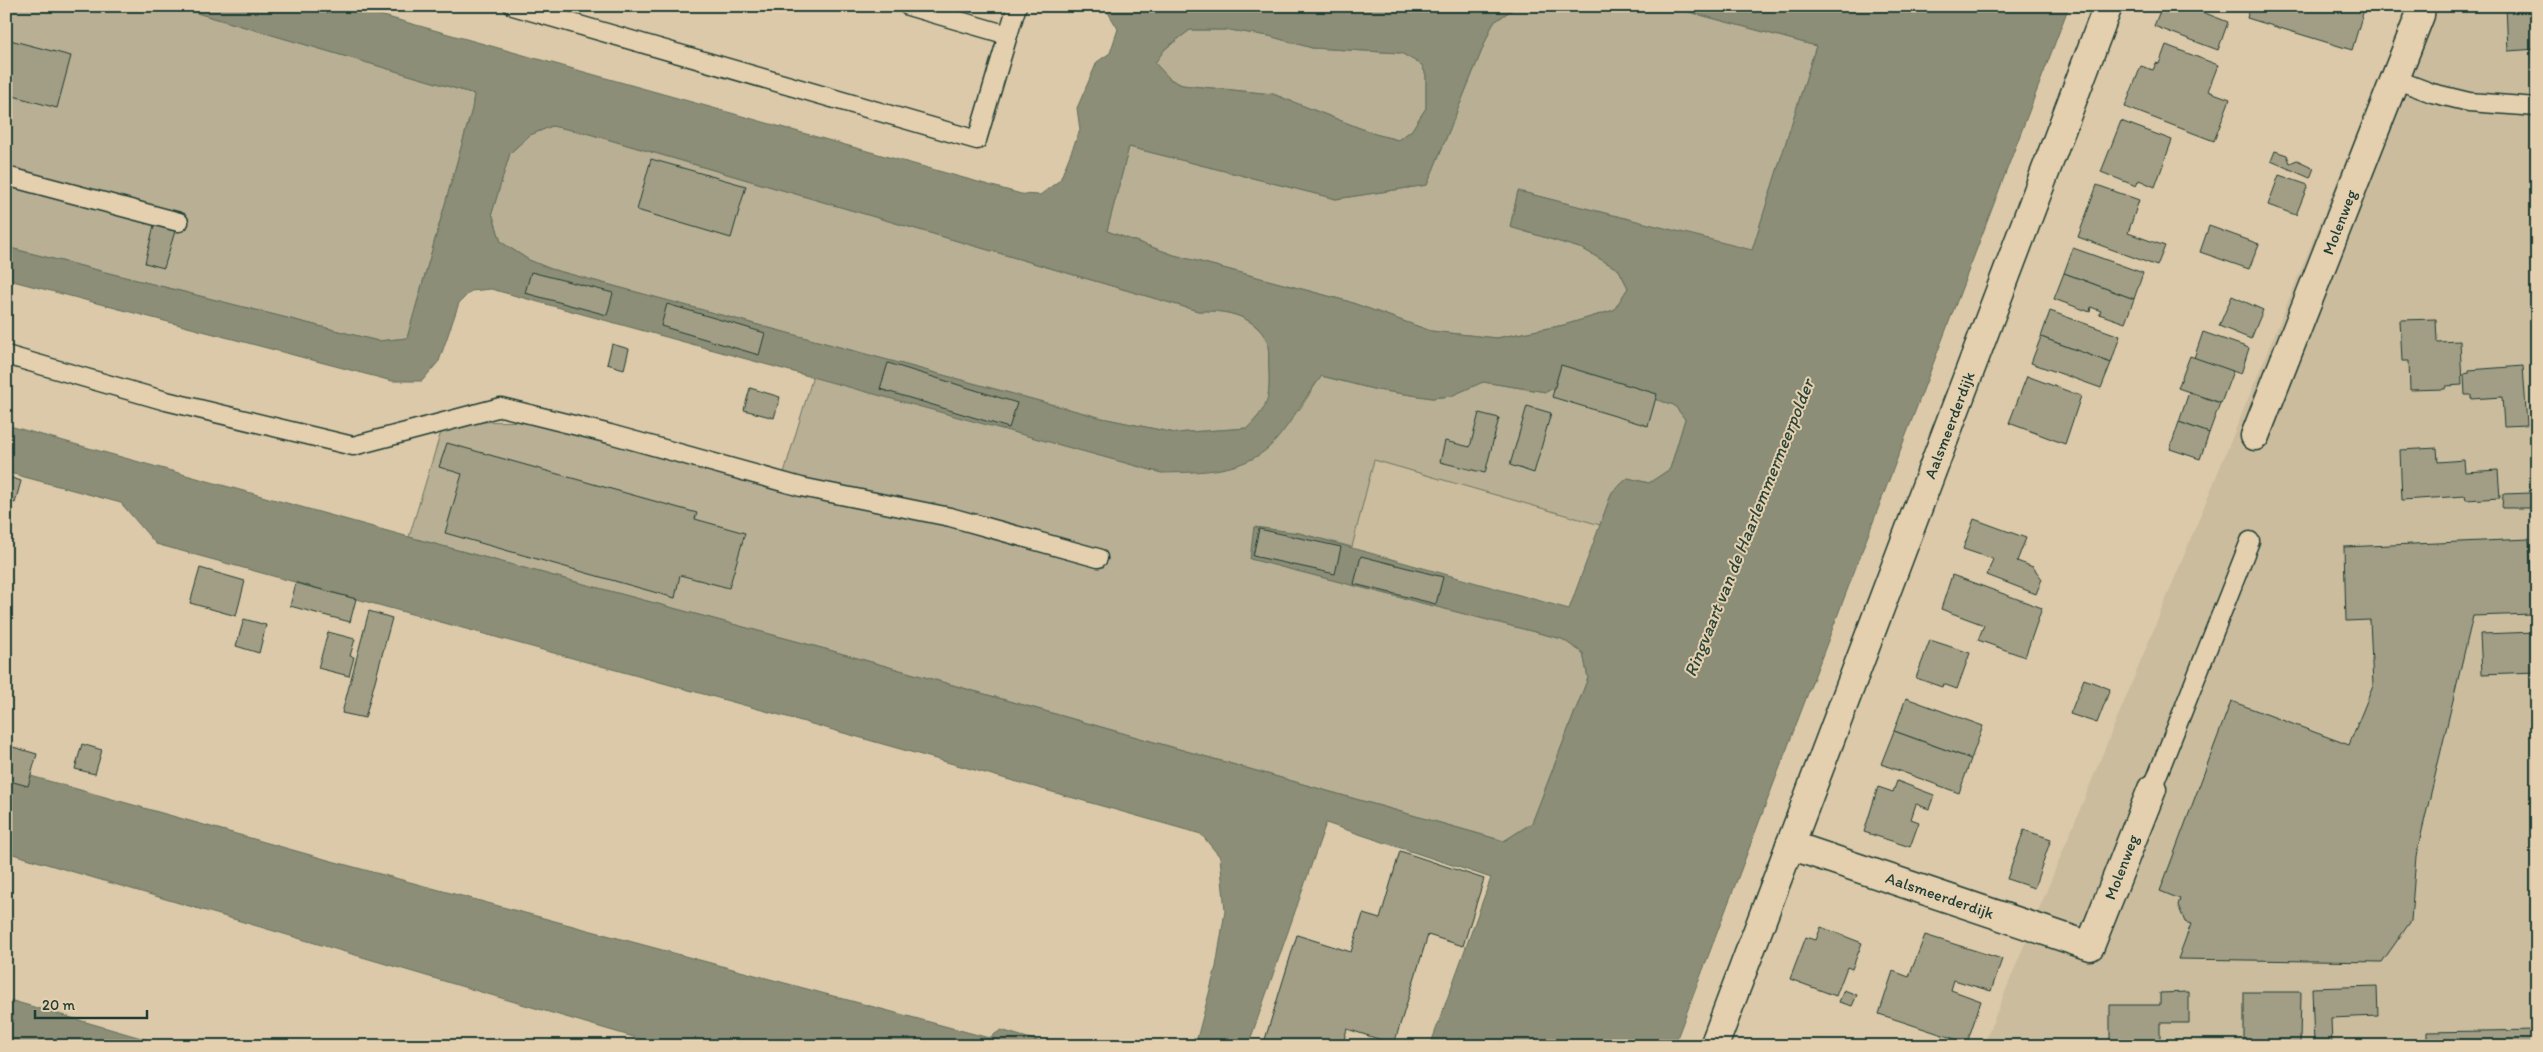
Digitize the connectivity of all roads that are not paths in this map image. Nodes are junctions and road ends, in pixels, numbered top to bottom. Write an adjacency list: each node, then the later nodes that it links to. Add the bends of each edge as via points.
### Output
1 (513, 6): 6 (lane)
2 (908, 6): 7 (lane)
3 (1017, 6): 7 (lane)
4 (2108, 6): 17 (street, Aalsmeerderdijk)
5 (2421, 6): 8 (street, Molenweg)
6 (546, 10): 7 (lane, via 977,140)
7 (1008, 35)
8 (2395, 78): 9 (lane, via 2432,93 2469,102); 13 (street, Molenweg)
9 (2537, 107)
10 (6, 176): 11 (lane)
11 (178, 222)
12 (6, 355): 15 (lane, via 166,401 353,446 501,407 801,487 950,518)
13 (2255, 436)
14 (2250, 541): 16 (lane)
15 (1098, 558)
16 (2152, 789): 18 (street, Molenweg)
17 (1790, 845): 18 (street, Aalsmeerderdijk); 19 (street, Aalsmeerderdijk)
18 (2090, 946)
19 (1714, 1046)

